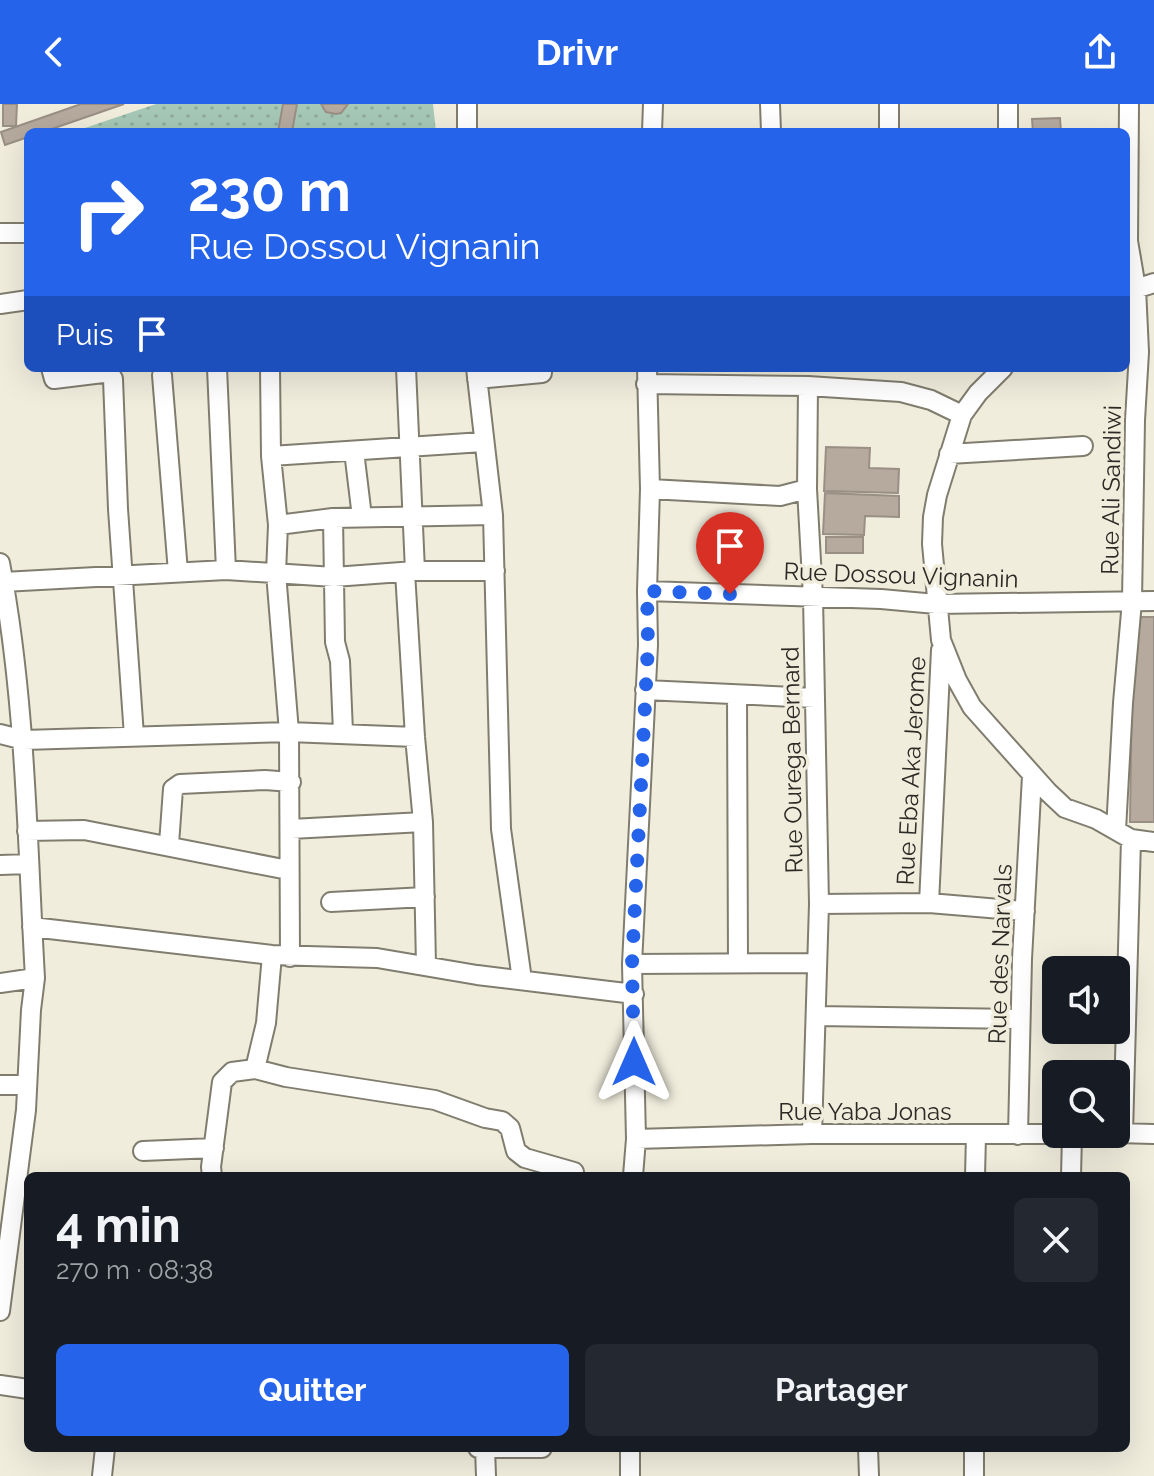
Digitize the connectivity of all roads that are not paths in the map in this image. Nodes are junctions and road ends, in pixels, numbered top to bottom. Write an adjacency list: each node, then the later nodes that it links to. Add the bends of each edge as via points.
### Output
1 (467, 104): 7 (street)
2 (653, 104): 8 (street)
3 (770, 104): 9 (street)
4 (889, 104): 10 (street)
5 (1008, 104): 11 (street)
6 (1129, 104): 12 (street, Rue Ali Sandiwi)
7 (467, 128)
8 (652, 128)
9 (771, 128)
10 (889, 128)
11 (1008, 128)
12 (1129, 128)
13 (0, 233): 14 (street)
14 (24, 233)
15 (1130, 249): 16 (street, Rue Ali Sandiwi)
16 (1139, 287): 55 (street, Rue Ali Sandiwi)
17 (24, 301): 18 (street)
18 (0, 304)
19 (52, 372): 20 (street, via 54,379)
20 (107, 372)
21 (111, 372): 51 (street)
22 (217, 372): 45 (street)
23 (270, 372): 37 (street)
24 (406, 372): 33 (street)
25 (999, 372): 31 (street)
26 (542, 373): 27 (street)
27 (477, 374): 32 (street)
28 (162, 375): 48 (street)
29 (647, 376): 30 (street); 38 (street)
30 (808, 386): 31 (street, via 901,392); 39 (street, Rue Ourega Bernard)
31 (962, 415): 36 (street)
32 (483, 442): 33 (street); 40 (street)
33 (410, 446): 35 (street); 43 (street)
34 (1083, 446): 36 (street)
35 (354, 451): 37 (street); 41 (street)
36 (949, 454): 57 (street, via 933,517)
37 (271, 456): 44 (street)
38 (650, 489): 39 (street, via 780,496); 53 (street)
39 (807, 489): 54 (street, Rue Ourega Bernard)
40 (493, 515): 43 (street); 47 (street)
41 (362, 517): 42 (street); 43 (street)
42 (333, 518): 44 (street); 52 (street)
43 (412, 518): 46 (street)
44 (278, 525): 50 (street)
45 (226, 570): 48 (street); 50 (street)
46 (410, 571): 47 (street); 52 (street); 67 (street)
47 (495, 571): 92 (street, via 501,829)
48 (178, 572): 51 (street)
49 (2, 573): 51 (street); 59 (street)
50 (276, 573): 52 (street); 63 (street)
51 (123, 576): 66 (street)
52 (334, 577): 64 (street)
53 (647, 591): 54 (street, Rue Dossou Vignanin); 60 (street)
54 (813, 597): 57 (street, Rue Dossou Vignanin); 62 (street, Rue Ourega Bernard)
55 (1132, 601): 56 (street, Rue Dossou Vignanin); 57 (street, Rue Dossou Vignanin); 74 (street, Rue Ali Sandiwi, via 1123,703)
56 (1154, 601)
57 (936, 604): 58 (street)
58 (941, 640): 69 (street, via 972,707); 82 (street, Rue Eba Aka Jerome)
59 (8, 661): 68 (street)
60 (645, 690): 61 (street); 89 (street)
61 (737, 695): 62 (street); 87 (street)
62 (815, 698): 83 (street, Rue Ourega Bernard)
63 (289, 732): 64 (street); 66 (street); 70 (street)
64 (343, 732): 67 (street)
65 (0, 734): 68 (street)
66 (134, 736): 68 (street)
67 (415, 737): 71 (street)
68 (24, 740): 73 (street)
69 (1032, 776): 74 (street, via 1065,808); 84 (street, Rue des Narvals)
70 (291, 782): 72 (street); 76 (street, via 180,784 173,789)
71 (423, 822): 72 (street); 80 (street)
72 (291, 829): 79 (street)
73 (27, 831): 76 (street, via 84,830); 77 (street)
74 (1123, 834): 75 (street); 97 (street, Rue Ali Sandiwi)
75 (1154, 842)
76 (169, 844): 79 (street)
77 (29, 864): 78 (street); 85 (street)
78 (0, 865)
79 (288, 870): 86 (street)
80 (425, 897): 81 (street); 90 (street)
81 (331, 902)
82 (929, 903): 83 (street); 84 (street)
83 (819, 904): 88 (street, Rue Ourega Bernard)
84 (1025, 911): 96 (street, Rue des Narvals)
85 (32, 927): 86 (street); 91 (street)
86 (281, 956): 90 (street); 98 (street)
87 (738, 963): 88 (street); 89 (street)
88 (816, 963): 95 (street, Rue Ourega Bernard)
89 (632, 964): 94 (street)
90 (426, 965): 92 (street)
91 (35, 978): 93 (street); 100 (street)
92 (522, 980): 94 (street)
93 (0, 983)
94 (634, 994): 107 (street)
95 (817, 1016): 96 (street); 102 (street, Rue Ourega Bernard)
96 (1020, 1019): 105 (street, Rue des Narvals)
97 (1121, 1060)
98 (255, 1069): 108 (street, via 232,1072 222,1082); 112 (street, via 435,1100 502,1121 525,1158)
99 (0, 1085): 100 (street)
100 (27, 1085): 116 (street)
101 (1130, 1133): 103 (street)
102 (812, 1134): 104 (street, Rue Yaba Jonas); 107 (street, Rue Yaba Jonas)
103 (1154, 1134)
104 (976, 1135): 105 (street, Rue Yaba Jonas); 114 (street)
105 (1018, 1135): 106 (street, Rue Yaba Jonas)
106 (1042, 1135)
107 (636, 1139): 113 (street)
108 (214, 1148): 110 (street); 111 (street)
109 (1072, 1148): 115 (street)
110 (143, 1151)
111 (212, 1172)
112 (574, 1172)
113 (633, 1172)
114 (975, 1172)
115 (1071, 1172)
116 (9, 1255): 117 (street); 118 (street)
117 (24, 1257)
118 (0, 1311)
119 (0, 1385): 120 (street)
120 (24, 1388)
121 (105, 1452): 126 (street)
122 (485, 1452): 127 (street)
123 (630, 1452): 128 (street)
124 (868, 1452): 129 (street)
125 (974, 1452): 130 (street)
126 (102, 1476)
127 (486, 1476)
128 (630, 1476)
129 (869, 1476)
130 (974, 1476)

